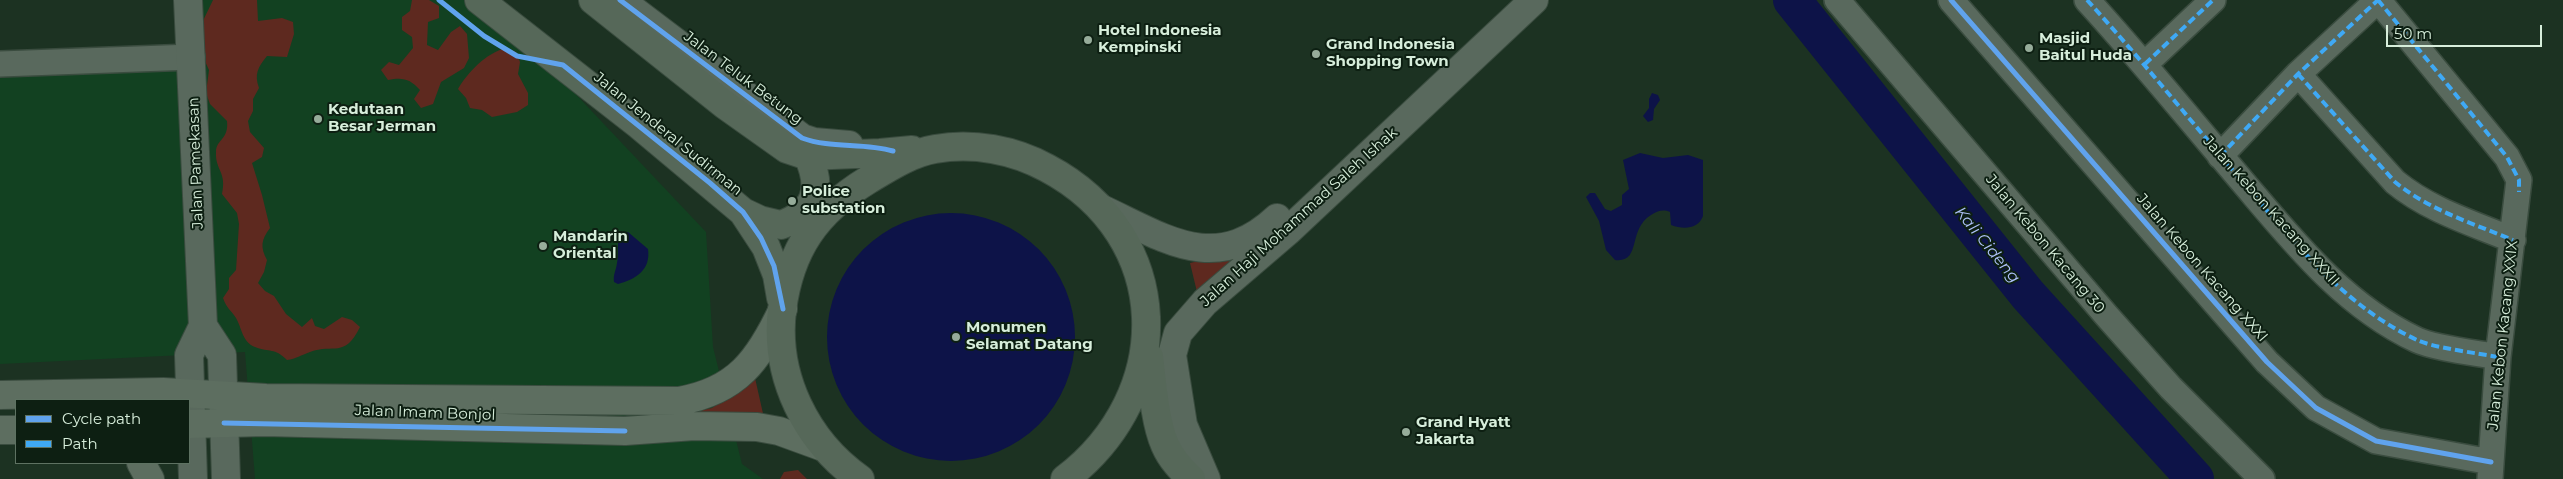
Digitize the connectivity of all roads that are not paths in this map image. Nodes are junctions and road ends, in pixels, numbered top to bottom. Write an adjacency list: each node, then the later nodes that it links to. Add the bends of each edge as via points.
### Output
1 (188, 0): 12 (street, Jalan Pamekasan)
2 (479, 0): 21 (main road, Jalan Jenderal Sudirman, via 632,119)
3 (593, 0): 18 (main road, via 770,139)
4 (620, 0): 17 (street, Jalan Teluk Betung, via 802,138)
5 (1511, 0): 20 (street, Jalan Haji Mohammad Saleh Ishak, via 1256,236 1213,249 1176,244)
6 (1534, 0): 44 (street, Jalan Haji Mohammad Saleh Ishak, via 1289,230 1205,302 1178,333 1172,355 1181,415)
7 (1838, 0): 45 (street, Jalan Kebon Kacang 30, via 2112,322 2171,388)
8 (1951, 0): 37 (street, Jalan Kebon Kacang XXXI, via 2267,362 2316,408 2376,441)
9 (2087, 0): 14 (street, Jalan Kebon Kacang XXXII)
10 (2213, 0): 14 (street)
11 (2378, 0): 15 (street); 22 (street, Jalan Kebon Kacang XXIX, via 2507,157 2519,180)
12 (192, 57): 13 (street); 24 (street, Jalan Pamekasan)
13 (0, 64)
14 (2145, 64): 19 (street, Jalan Kebon Kacang XXXII)
15 (2298, 74): 19 (street); 22 (street, via 2409,193 2425,204)
16 (934, 149): 17 (main road); 20 (main road, via 980,146 1026,156 1058,174); 23 (main road, via 895,164 859,186 816,222 800,245 790,271)
17 (893, 151): 18 (main road)
18 (808, 156): 21 (main road, via 817,186 815,196 804,213 781,225)
19 (2220, 156): 26 (street, Jalan Kebon Kacang XXXII, via 2336,286 2377,318 2419,341)
20 (1102, 209): 25 (main road, via 1128,248 1136,268)
21 (743, 212): 23 (main road, Jalan Jenderal Sudirman, via 761,238 774,266)
22 (2513, 240): 26 (street, Jalan Kebon Kacang XXIX)
23 (782, 309): 29 (main road, Jalan Imam Bonjol, via 768,341 750,364 724,387 703,397 679,401); 35 (main road, via 781,336 788,380 801,413)
24 (203, 326): 27 (street, Jalan Pamekasan, via 189,354); 29 (street, via 222,355)
25 (1146, 333): 42 (main road, via 1139,379 1122,418 1103,446); 43 (main road, via 1164,444 1175,462)
26 (2498, 357): 37 (street, Jalan Kebon Kacang XXIX)
27 (189, 394): 28 (main road, Jalan Imam Bonjol); 29 (main road, Jalan Imam Bonjol); 30 (street, Jalan Pamekasan)
28 (0, 395)
29 (223, 395): 31 (street)
30 (189, 399)
31 (224, 423): 32 (main road, Jalan Imam Bonjol); 35 (main road, Jalan Imam Bonjol, via 625,431 694,426 757,427 779,431); 40 (street)
32 (190, 424): 39 (street, Jalan Pamekasan)
33 (0, 430): 34 (main road)
34 (15, 430)
35 (823, 447): 41 (main road)
36 (142, 464): 38 (main road)
37 (2490, 471)
38 (150, 479)
39 (193, 479)
40 (226, 479)
41 (860, 479)
42 (1065, 479)
43 (1192, 479)
44 (1206, 479)
45 (2262, 479)

